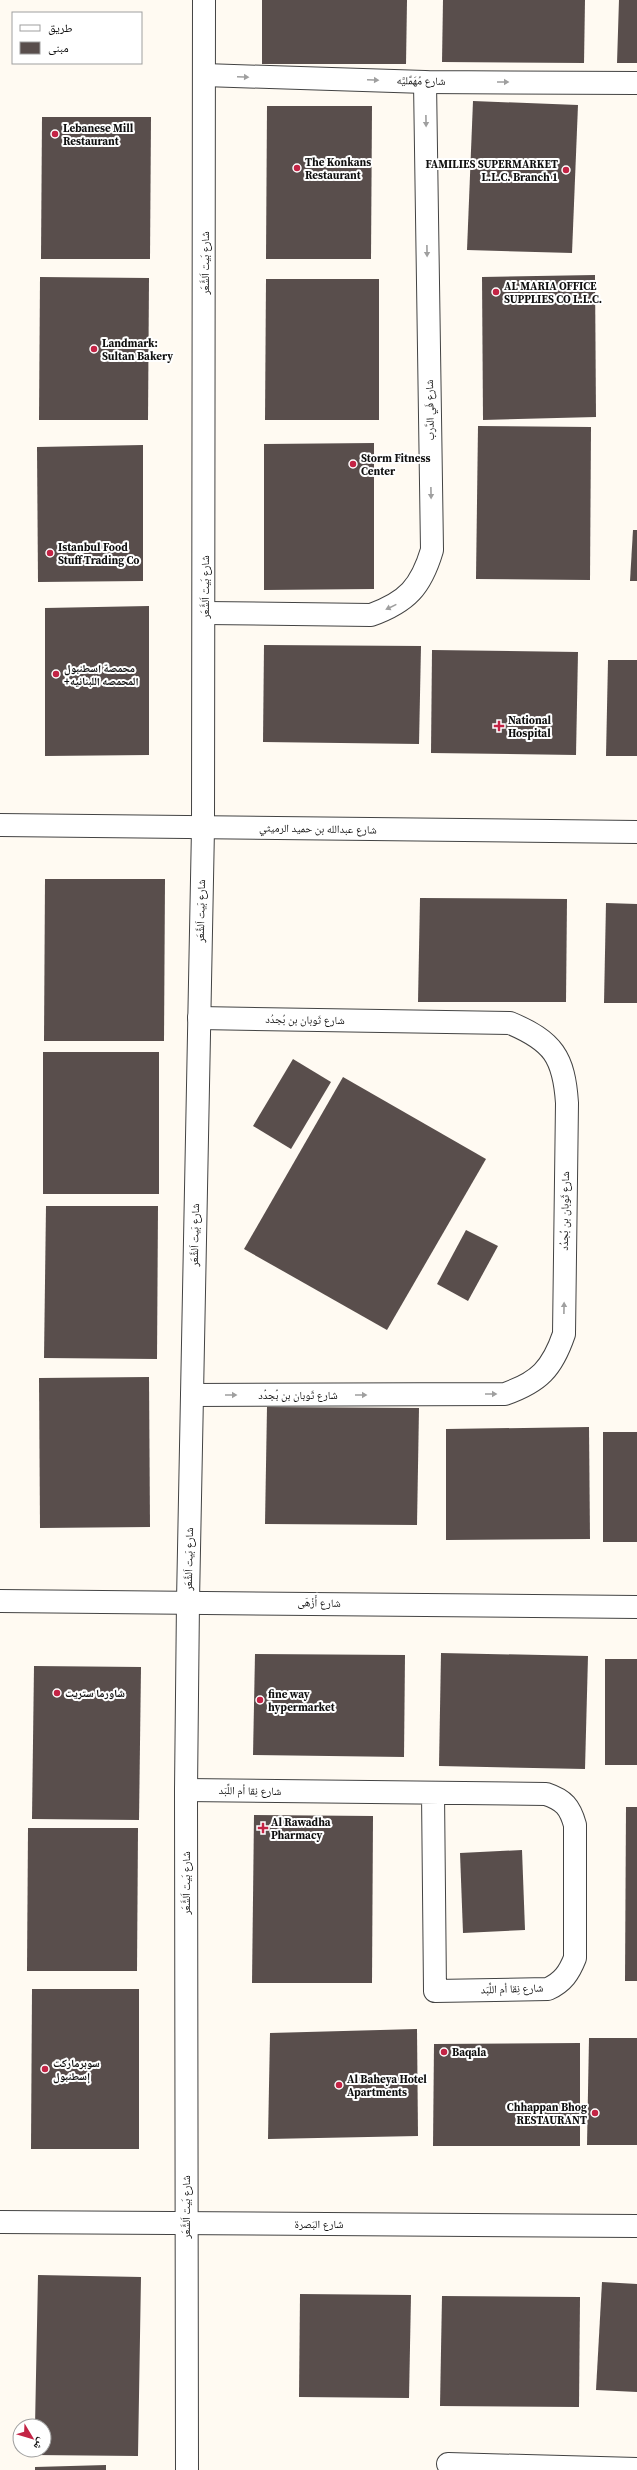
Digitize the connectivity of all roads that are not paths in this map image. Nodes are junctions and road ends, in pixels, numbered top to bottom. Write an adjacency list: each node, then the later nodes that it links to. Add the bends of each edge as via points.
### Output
1 (204, 0): 2 (street, شارع بَيت اَلشَّعَر)
2 (204, 76): 3 (street, شارع مُهَمَّليَّه, one-way to 3); 5 (street, شارع بَيت اَلشَّعَر)
3 (425, 82): 4 (street, شارع مُهَمَّليَّه, one-way to 4); 5 (street, شارع فَي الدَّرب, one-way to 5, via 432,550 426,573 412,592 393,607 371,614)
4 (637, 83)
5 (205, 613): 7 (street, شارع بَيت اَلشَّعَر)
6 (0, 825): 7 (street, شارع عبدالله بن حميد الرميثي)
7 (203, 828): 8 (street, شارع عبدالله بن حميد الرميثي); 9 (street, شارع بَيت اَلشَّعَر)
8 (637, 832)
9 (199, 1018): 10 (street, شارع بَيت اَلشَّعَر); 10 (street, شارع ثَوبان بن بُجدُد, one-way to 9, via 505,1394 526,1387 544,1374 557,1356 564,1334 567,1104 565,1076 554,1052 534,1033 510,1023)
10 (192, 1395): 12 (street, شارع بَيت اَلشَّعَر)
11 (0, 1601): 12 (street, شارع أَزْهَى)
12 (188, 1602): 13 (street, شارع أَزْهَى); 14 (street, شارع بَيت اَلشَّعَر)
13 (637, 1607)
14 (186, 1790): 15 (street, شارع نِقا أم اللِّبَد); 17 (street, شارع بَيت اَلشَّعَر)
15 (433, 1793): 15 (street, شارع نِقا أم اللِّبَد, via 546,1794 561,1799 571,1810 575,1825 575,1958 561,1983 548,1989 435,1992)
16 (0, 2222): 17 (street, شارع البَصرة)
17 (186, 2223): 18 (street, شارع البَصرة); 21 (street, شارع بَيت اَلشَّعَر)
18 (637, 2226)
19 (448, 2464): 20 (street)
20 (637, 2469)
21 (187, 2470)

